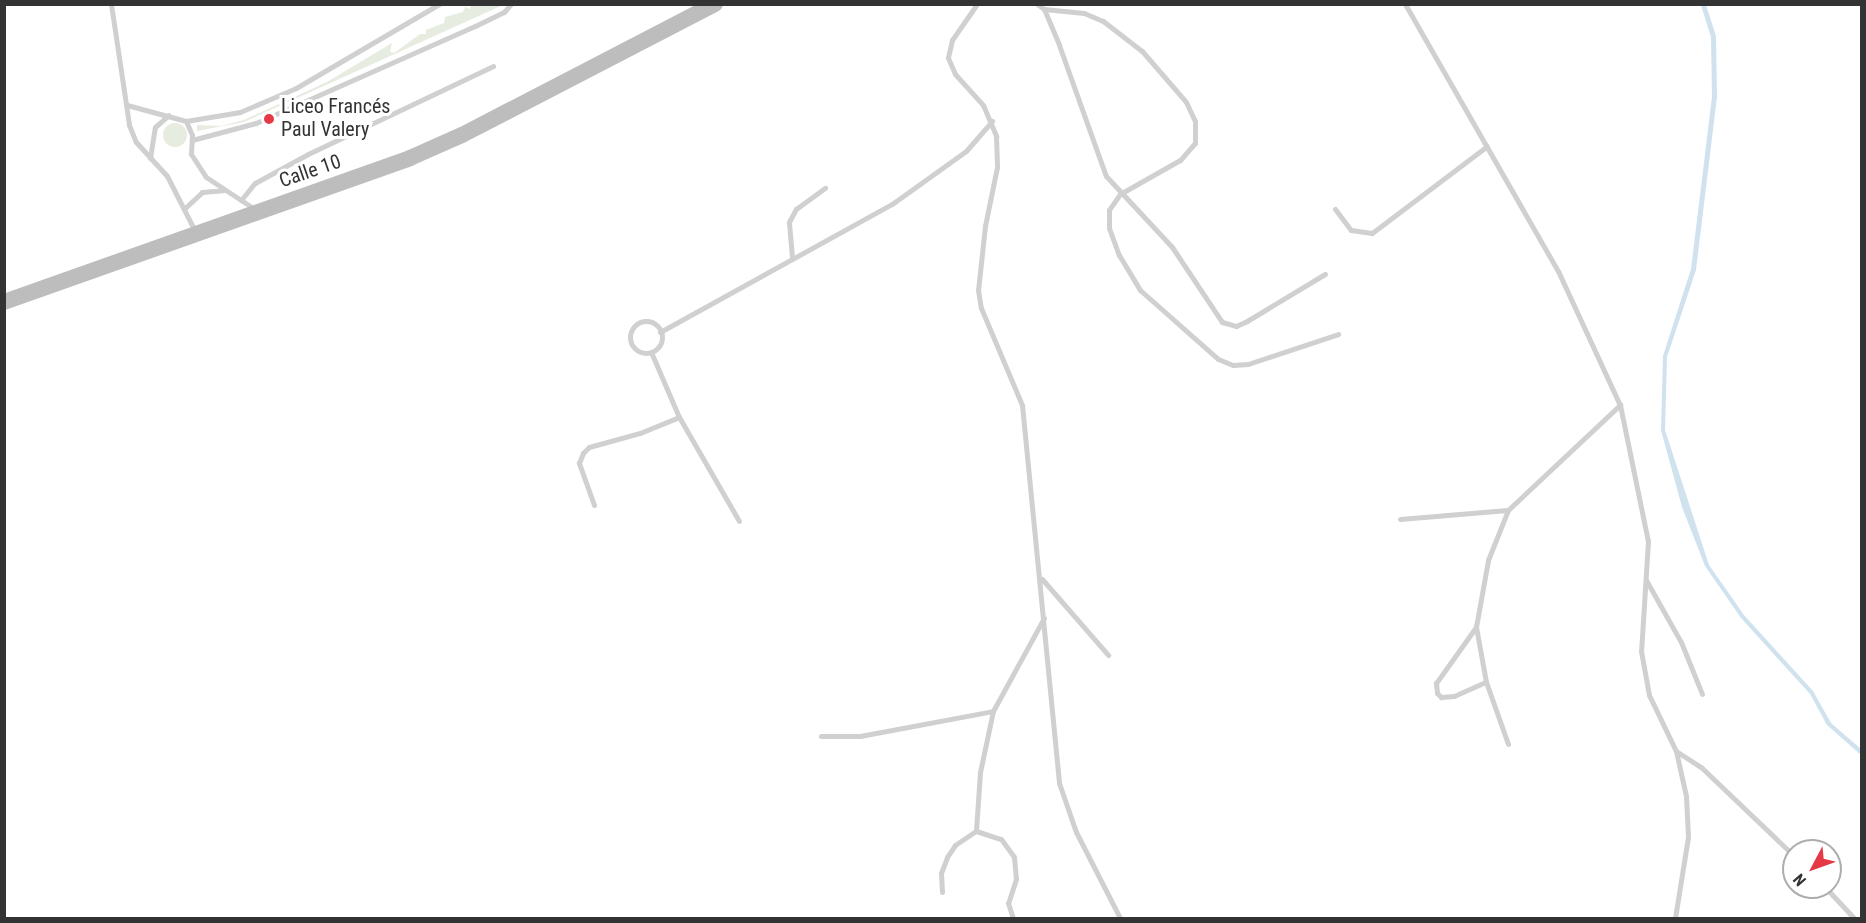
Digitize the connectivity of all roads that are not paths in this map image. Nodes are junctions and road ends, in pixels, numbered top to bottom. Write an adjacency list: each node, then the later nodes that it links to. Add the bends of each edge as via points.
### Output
1 (111, 4): 10 (lane)
2 (439, 4): 12 (lane, via 296,88 240,112)
3 (511, 4): 14 (lane, via 504,12 475,26 256,123)
4 (715, 4): 23 (main road, Calle 10, via 462,135)
5 (977, 4): 13 (lane, via 952,40 948,58)
6 (1037, 4): 8 (lane)
7 (1405, 4): 15 (lane)
8 (1044, 9): 19 (lane, via 1096,154); 19 (lane, via 1084,13 1103,21 1142,51 1186,102 1196,121 1195,143 1180,160)
9 (494, 66): 20 (lane, via 299,158 255,183)
10 (127, 105): 11 (lane); 16 (lane, via 136,142)
11 (169, 115): 12 (lane); 16 (lane, via 154,127)
12 (186, 121): 14 (lane)
13 (992, 121): 25 (lane, via 975,143 930,180); 37 (lane, via 997,167 978,290 981,308 1022,405)
14 (192, 140): 18 (lane, via 191,154 196,165)
15 (1486, 147): 22 (lane, via 1372,233 1351,230); 31 (lane, via 1558,271)
16 (150, 158): 21 (lane, via 167,176)
17 (825, 188): 25 (lane, via 796,209 789,222)
18 (225, 190): 20 (lane); 21 (lane, via 202,192)
19 (1120, 194): 26 (lane, via 1172,247 1222,322 1236,326 1247,321); 29 (lane, via 1109,210 1109,228 1119,255 1140,290 1218,359 1248,364)
20 (241, 200): 23 (lane)
21 (185, 208): 24 (lane)
22 (1335, 209)
23 (259, 212): 24 (main road, Calle 10)
24 (197, 235): 27 (main road, Calle 10)
25 (792, 257): 28 (lane)
26 (1325, 274)
27 (4, 302)
28 (660, 332): 30 (lane, via 659,346); 30 (lane, via 649,322 637,324 632,330 633,346)
29 (1338, 334)
30 (651, 352): 32 (lane)
31 (1620, 405): 34 (lane); 38 (lane, via 1648,541)
32 (679, 417): 33 (lane, via 589,447 579,463); 36 (lane)
33 (594, 505)
34 (1508, 510): 35 (lane); 40 (lane, via 1488,560)
35 (1400, 519)
36 (739, 520)
37 (1042, 579): 39 (lane); 41 (lane)
38 (1646, 580): 43 (lane, via 1681,642); 47 (lane, via 1641,651 1649,695)
39 (1045, 617): 44 (lane); 53 (lane, via 1059,783 1076,832)
40 (1476, 627): 42 (lane); 42 (lane, via 1436,683 1437,693 1441,697 1454,696)
41 (1108, 655)
42 (1486, 682): 46 (lane)
43 (1702, 694)
44 (993, 711): 45 (lane, via 861,736); 48 (lane, via 980,772)
45 (821, 736)
46 (1508, 744)
47 (1676, 751): 49 (lane, via 1702,768); 54 (lane, via 1686,796 1688,837)
48 (976, 831): 50 (lane, via 955,844 946,857 941,873); 52 (lane, via 1001,839 1014,857 1016,879 1008,903)
49 (1782, 845)
50 (942, 892)
51 (1836, 899): 55 (lane)
52 (1014, 918)
53 (1120, 918)
54 (1675, 918)
55 (1854, 918)

